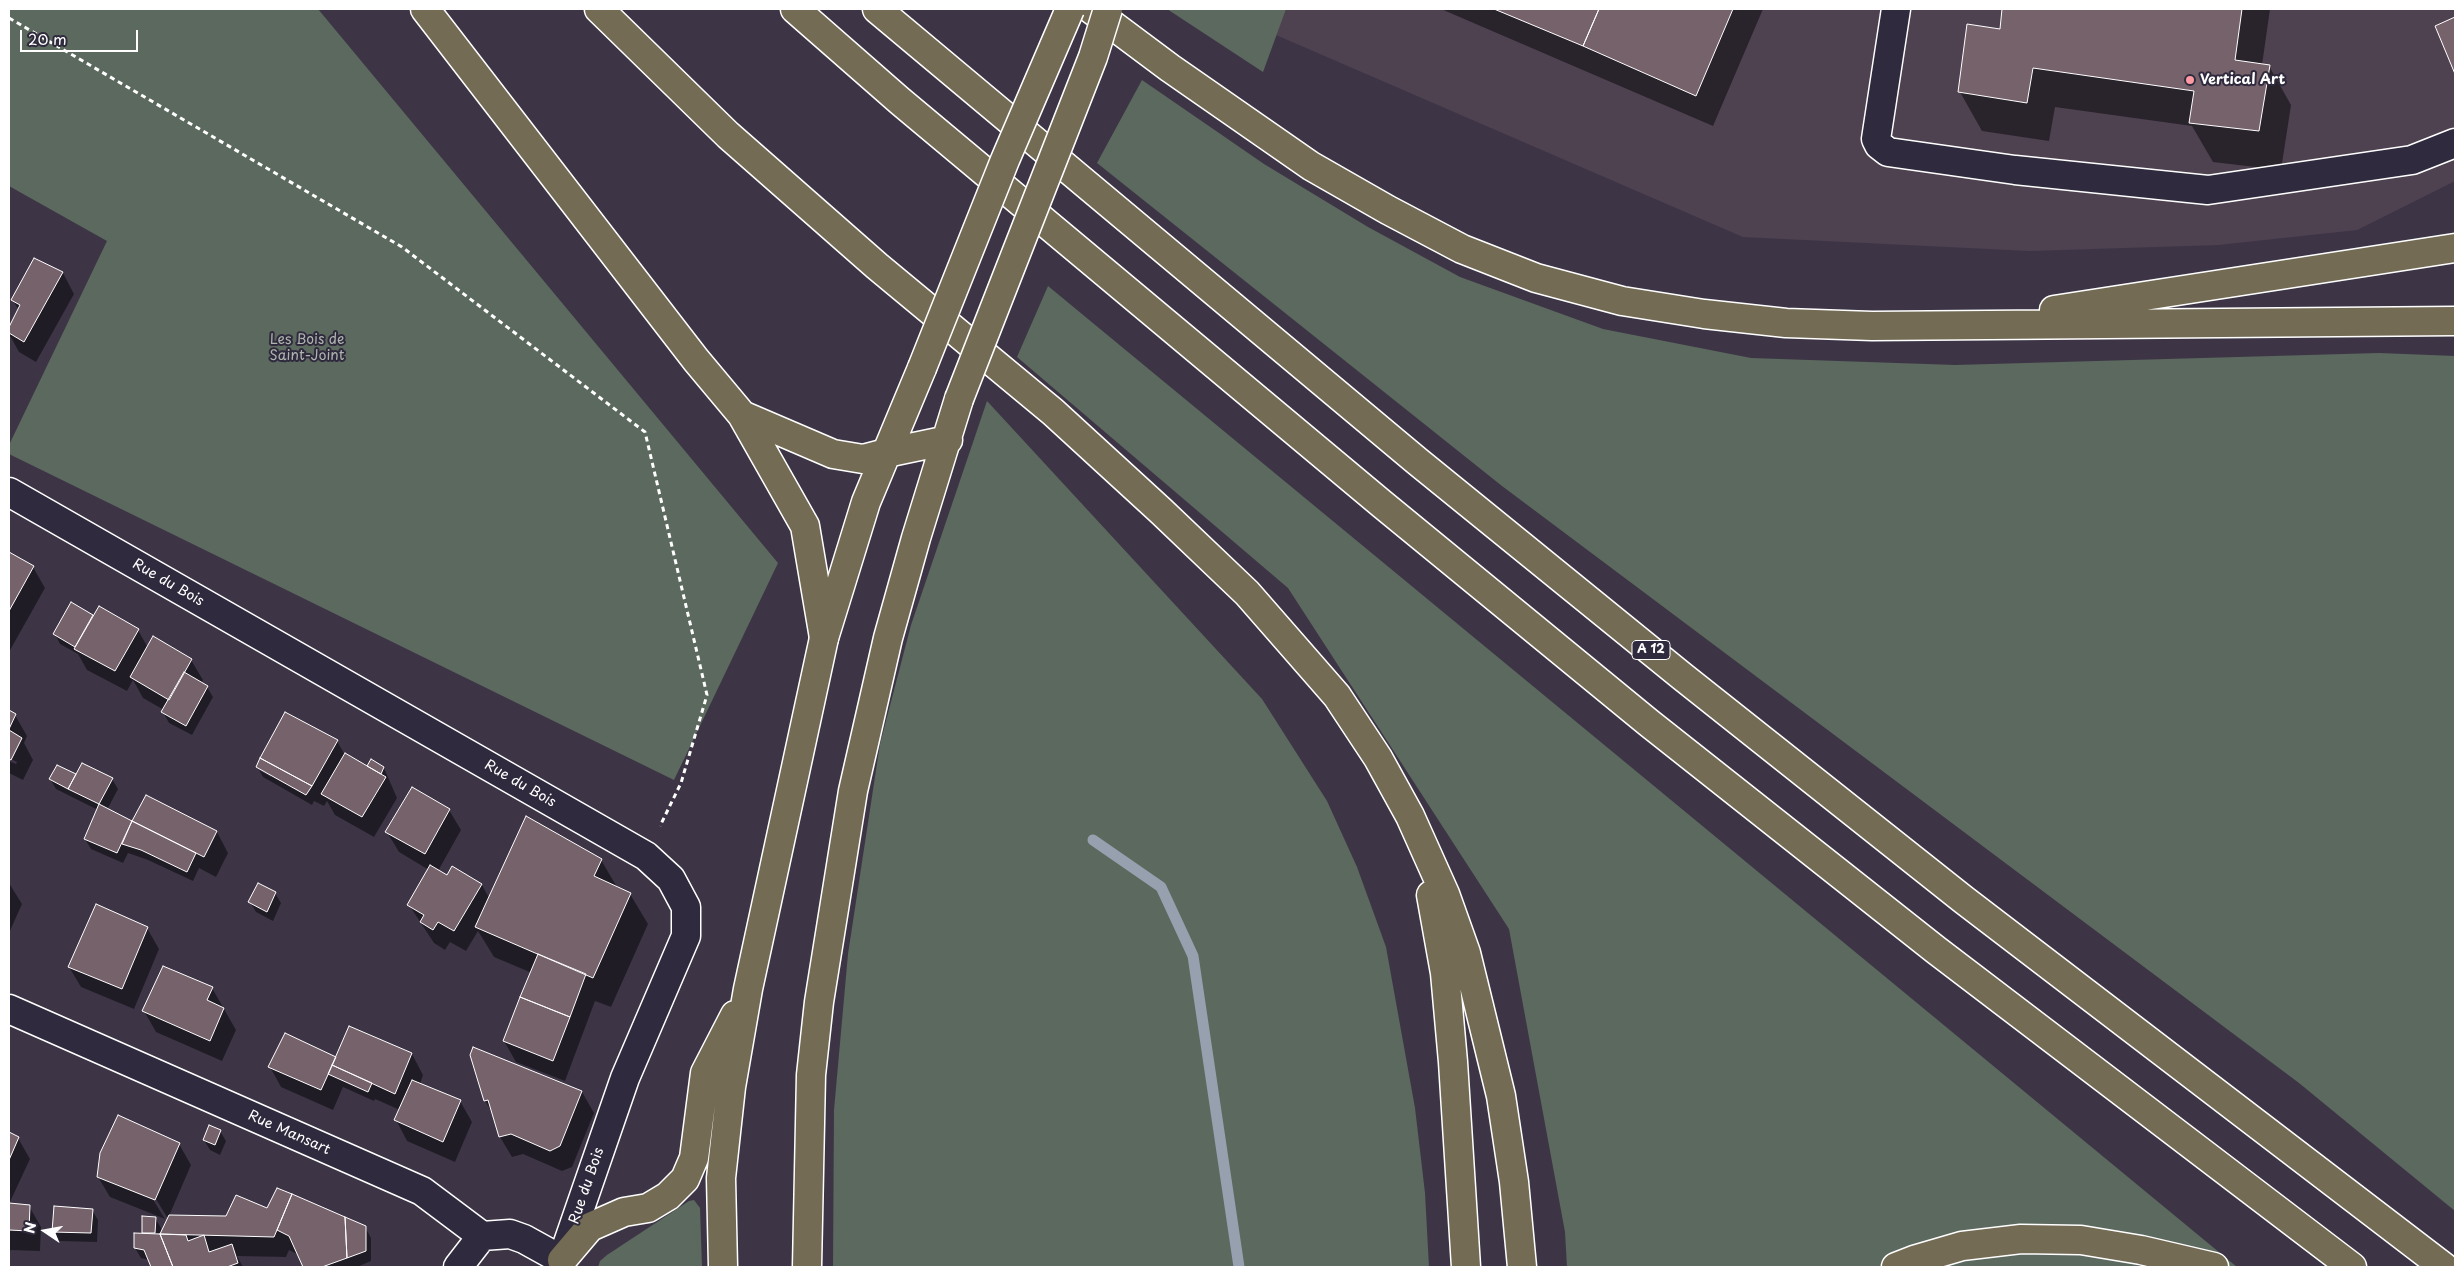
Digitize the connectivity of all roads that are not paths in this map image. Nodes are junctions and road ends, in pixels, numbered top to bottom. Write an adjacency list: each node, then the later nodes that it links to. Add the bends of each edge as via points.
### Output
1 (425, 9): 15 (main road, via 696,360)
2 (599, 9): 20 (main road, via 728,135 876,266 1053,412 1247,593 1337,696 1378,758)
3 (795, 9): 32 (main road, via 1382,504 1649,723 1936,950)
4 (877, 9): 33 (main road, A 12, via 1402,448 1699,689 1964,900)
5 (1070, 9): 17 (main road, bridge)
6 (1091, 9): 14 (main road, via 1311,166 1462,249 1536,278 1622,301 1704,314 1786,323)
7 (1108, 9): 10 (main road, bridge)
8 (1120, 9): 10 (main road, bridge)
9 (1896, 9): 11 (street, via 1876,139 1879,146 1888,152 2015,170 2208,190 2412,160)
10 (1093, 57): 16 (main road, bridge, via 959,399)
11 (2455, 143)
12 (2455, 248): 14 (main road)
13 (2455, 321): 14 (main road)
14 (1951, 326)
15 (742, 414): 17 (main road, via 833,454 863,459); 19 (main road, via 805,526)
16 (948, 440): 17 (main road); 27 (main road, via 918,530 888,638 853,791 834,900 811,1075)
17 (886, 453): 19 (main road, via 866,502)
18 (9, 492): 24 (street, Rue du Bois, via 646,856 671,878 686,906 686,936 625,1078)
19 (824, 638): 21 (main road)
20 (1410, 816): 28 (main road, via 1429,888 1445,972); 29 (main road, via 1463,944 1485,1025 1501,1096)
21 (748, 989): 24 (main road, via 705,1073 694,1158 685,1179 668,1196 648,1208 624,1212 590,1227); 26 (main road, via 731,1087 722,1178)
22 (9, 1009): 23 (street, Rue Mansart, via 422,1191)
23 (482, 1236): 24 (street, via 510,1234 524,1239); 25 (street)
24 (560, 1264)
25 (458, 1267)
26 (723, 1267)
27 (807, 1267)
28 (1466, 1267)
29 (1522, 1267)
30 (1896, 1267): 31 (main road, via 1962,1246 2020,1240 2081,1240)
31 (2214, 1267)
32 (2352, 1267)
33 (2444, 1267)

